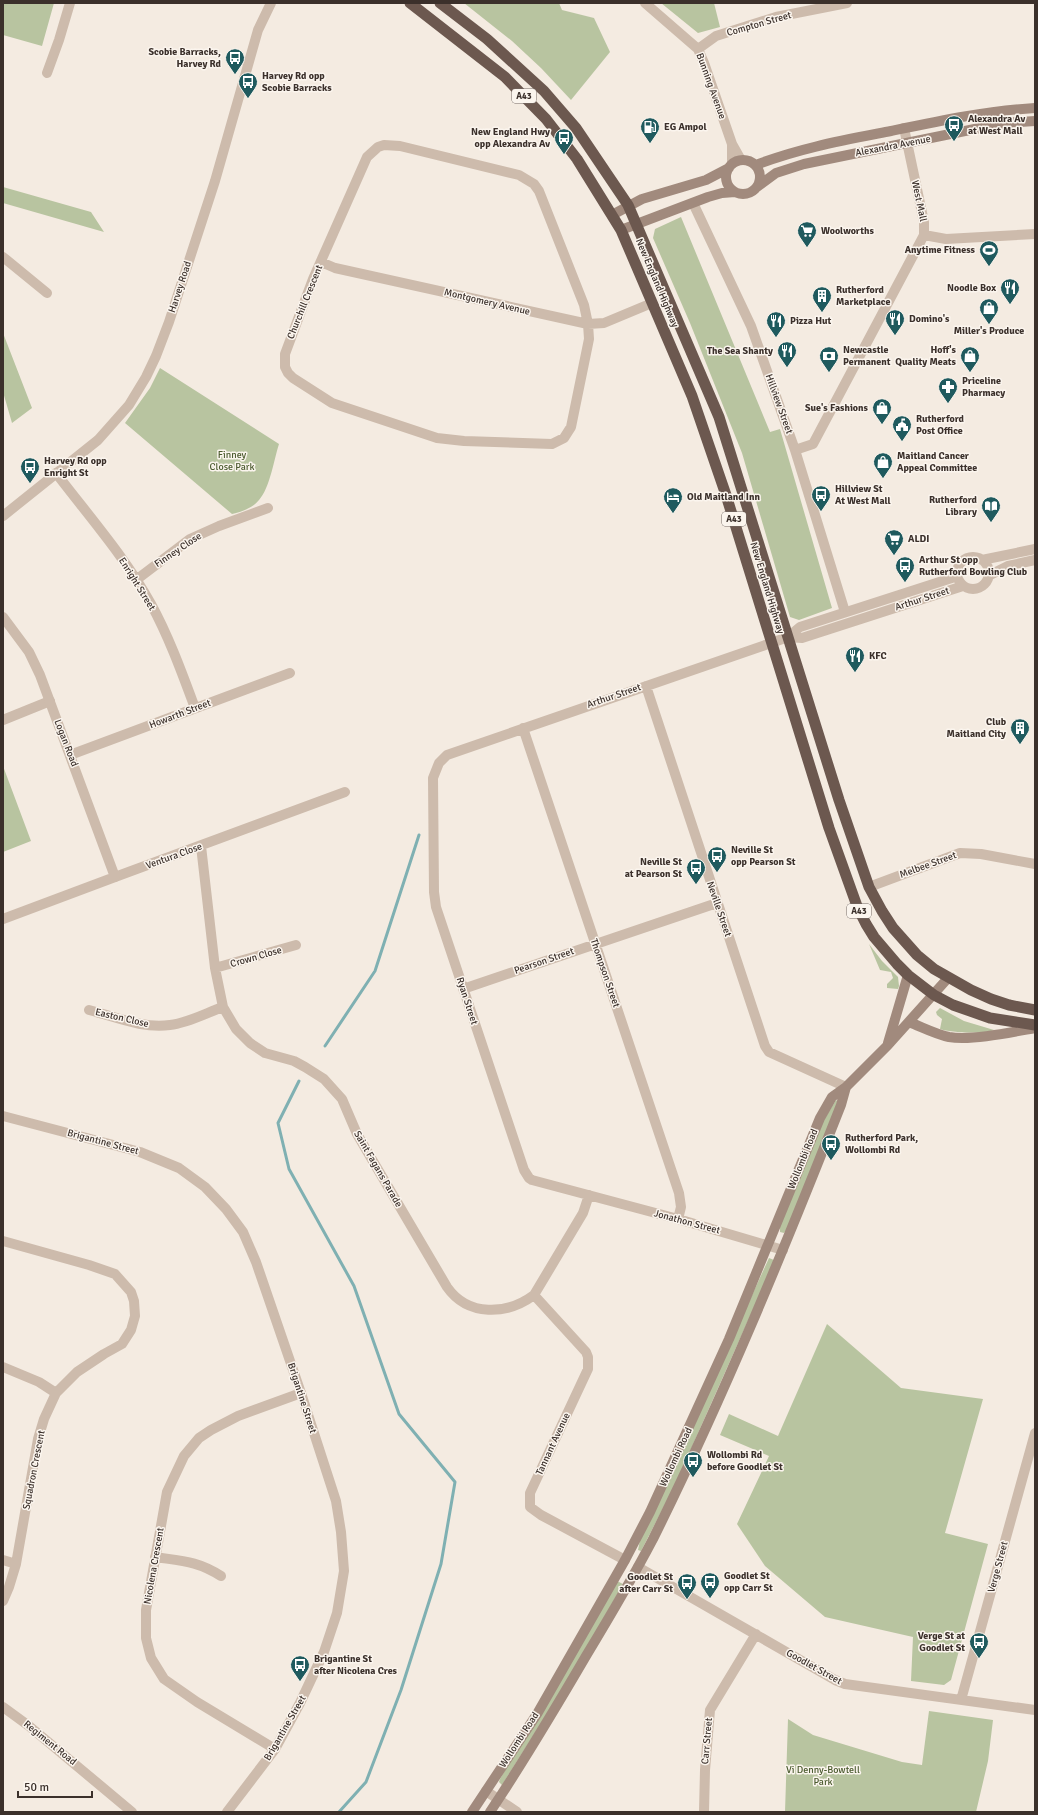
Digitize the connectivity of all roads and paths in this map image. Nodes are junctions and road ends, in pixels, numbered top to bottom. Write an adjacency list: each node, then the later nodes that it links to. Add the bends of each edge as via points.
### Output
1 (70, 3): 8 (street)
2 (271, 3): 30 (street, Harvey Road, via 258,30 215,181 156,356 140,387 115,422 98,440)
3 (410, 3): 19 (highway, New England Highway / A43, via 492,67 530,102 577,159)
4 (440, 3): 18 (highway, New England Highway / A43, via 487,39 544,91 576,128)
5 (645, 3): 7 (street, Bunning Avenue)
6 (847, 3): 7 (street, Compton Street, via 776,17 716,36)
7 (698, 49): 13 (street, Bunning Avenue, via 732,144)
8 (47, 73)
9 (1035, 108): 11 (main road, Alexandra Avenue, via 982,113)
10 (1035, 121): 12 (main road, Alexandra Avenue, via 1004,123)
11 (904, 128): 12 (street, West Mall); 14 (main road, Alexandra Avenue, via 816,146)
12 (907, 143): 15 (main road, Alexandra Avenue, via 804,164 776,173); 23 (street, West Mall, via 924,222)
13 (734, 164): 14 (main road, via 747,160); 16 (main road, via 726,179); 18 (main road, via 706,180)
14 (756, 165): 15 (main road, via 760,176)
15 (757, 187): 16 (main road, via 747,193)
16 (735, 192): 17 (main road, via 722,193)
17 (693, 203): 20 (main road); 29 (street, Hillview Street, via 751,326)
18 (628, 205): 19 (main road); 20 (highway, New England Highway / A43)
19 (612, 214): 21 (highway, New England Highway / A43)
20 (637, 223): 21 (main road); 42 (highway, New England Highway / A43, via 719,417)
21 (621, 230): 27 (highway, New England Highway / A43)
22 (1035, 234): 23 (street, via 946,239)
23 (924, 235): 29 (street, West Mall, via 813,444)
24 (3, 257): 26 (street)
25 (321, 262): 28 (street, Montgomery Avenue, via 335,268); 28 (street, Churchill Crescent, via 367,158 378,147 400,146 519,175 534,184 542,197 584,305); 28 (street, Churchill Crescent, via 284,354 288,373 338,406 446,440 545,445 564,438 571,427 588,347)
26 (47, 293)
27 (652, 303): 28 (street, Montgomery Avenue, via 604,323); 43 (highway, New England Highway / A43, via 692,396 726,495)
28 (588, 324)
29 (795, 450): 40 (street, Hillview Street)
30 (56, 473): 32 (street, Harvey Road); 38 (street, Enright Street)
31 (268, 508): 38 (street, Finney Close, via 190,539)
32 (3, 516)
33 (1035, 548): 34 (street)
34 (982, 560): 36 (street, via 964,560 959,566); 37 (street, via 987,566)
35 (1035, 560): 37 (street, via 1008,566)
36 (958, 576): 39 (street); 40 (street, Arthur Street)
37 (988, 576): 39 (street, via 980,587 971,589)
38 (136, 580): 47 (street, Enright Street, via 161,625)
39 (963, 586): 42 (street, Arthur Street, via 802,638)
40 (845, 612): 42 (street, Arthur Street, via 800,627)
41 (3, 617): 46 (street, Logan Road, via 29,652)
42 (788, 637): 43 (street, Arthur Street); 56 (highway, New England Highway / A43, via 838,800)
43 (771, 644): 45 (street, Arthur Street); 62 (highway, New England Highway / A43, via 829,828 857,906 874,937)
44 (290, 673): 47 (street, Howarth Street)
45 (646, 686): 49 (street, Arthur Street); 57 (street, Neville Street)
46 (50, 701): 48 (street); 50 (street, Logan Road)
47 (195, 708): 50 (street, Howarth Street)
48 (3, 720)
49 (523, 728): 51 (street, Arthur Street, via 452,752); 59 (street, Thompson Street)
50 (70, 755): 55 (street, Logan Road)
51 (442, 758): 64 (street, Ryan Street, via 433,778 435,899)
52 (345, 792): 53 (street, Ventura Close)
53 (201, 846): 55 (street, Ventura Close); 61 (street, Saint Fagans Parade)
54 (1035, 864): 56 (street, Melbee Street, via 981,854 960,853)
55 (115, 877): 58 (street, Ventura Close)
56 (869, 887): 63 (highway, New England Highway / A43, via 893,928 917,955)
57 (717, 903): 59 (street, Pearson Street); 73 (street, Neville Street, via 769,1052)
58 (3, 919)
59 (595, 944): 64 (street, Pearson Street); 76 (street, Thompson Street, via 679,1193 681,1207)
60 (296, 945): 61 (street, Crown Close)
61 (215, 968): 66 (street, Saint Fagans Parade)
62 (908, 975): 65 (highway, New England Highway / A43); 72 (main road)
63 (948, 978): 65 (main road, Wollombi Road); 68 (highway, New England Highway / A43, via 991,999)
64 (462, 989): 75 (street, Ryan Street, via 526,1174 532,1180)
65 (934, 995): 69 (main road, Wollombi Road); 70 (highway, New England Highway / A43, via 953,1005 990,1018)
66 (223, 1007): 67 (street, Easton Close, via 181,1023 160,1026); 80 (street, Saint Fagans Parade, via 236,1029 250,1043 265,1053 315,1072 337,1092 357,1134 447,1287 457,1299 474,1307 494,1310 514,1306)
67 (89, 1010)
68 (1035, 1010)
69 (909, 1022): 71 (main road, via 950,1037 961,1038); 72 (main road, Wollombi Road)
70 (1035, 1025)
71 (1035, 1028)
72 (888, 1045): 73 (main road, Wollombi Road)
73 (846, 1087): 78 (main road, Wollombi Road, via 832,1097 820,1118); 79 (main road, Wollombi Road, via 841,1106)
74 (3, 1116): 83 (street, Brigantine Street, via 140,1152 179,1168 206,1187 243,1232 256,1262)
75 (589, 1195): 76 (street, Jonathon Street); 80 (street, via 583,1212)
76 (678, 1219): 78 (street, Jonathon Street)
77 (3, 1241): 82 (street, Squadron Crescent, via 115,1274 131,1292 135,1316 131,1330 122,1344 77,1372)
78 (769, 1244): 79 (street, Jonathon Street); 87 (main road, Wollombi Road, via 672,1465)
79 (783, 1250): 89 (main road, Wollombi Road, via 686,1470)
80 (534, 1295): 87 (street, Tannant Avenue, via 586,1352 589,1362 588,1370 530,1493 530,1507)
81 (3, 1367): 82 (street, via 39,1382)
82 (56, 1393): 88 (street, Squadron Crescent, via 38,1439)
83 (301, 1393): 85 (street, Nicolena Crescent, via 238,1416 199,1438 184,1456 167,1492); 96 (street, Brigantine Street, via 336,1500 344,1571 337,1614 324,1652)
84 (1035, 1434): 93 (street, Verge Street)
85 (155, 1557): 90 (street, via 196,1563); 96 (street, Nicolena Crescent, via 146,1610 146,1638 151,1658 164,1679 197,1702)
86 (3, 1560): 88 (street)
87 (625, 1560): 89 (street, Goodlet Street); 97 (main road, Wollombi Road, via 537,1714)
88 (16, 1564): 91 (street, Squadron Crescent)
89 (638, 1567): 92 (street, Goodlet Street); 98 (main road, Wollombi Road)
90 (221, 1576)
91 (3, 1601)
92 (756, 1634): 93 (street, Goodlet Street, via 845,1684); 104 (street, Carr Street, via 710,1710)
93 (961, 1700): 95 (street, Goodlet Street)
94 (3, 1706): 99 (street, Regiment Road)
95 (1035, 1710)
96 (276, 1749): 100 (street, Brigantine Street)
97 (486, 1791): 98 (street); 101 (main road, Wollombi Road)
98 (498, 1799): 102 (main road, Wollombi Road); 103 (street)
99 (132, 1812)
100 (227, 1812)
101 (472, 1812)
102 (490, 1812)
103 (517, 1812)
104 (704, 1812)

